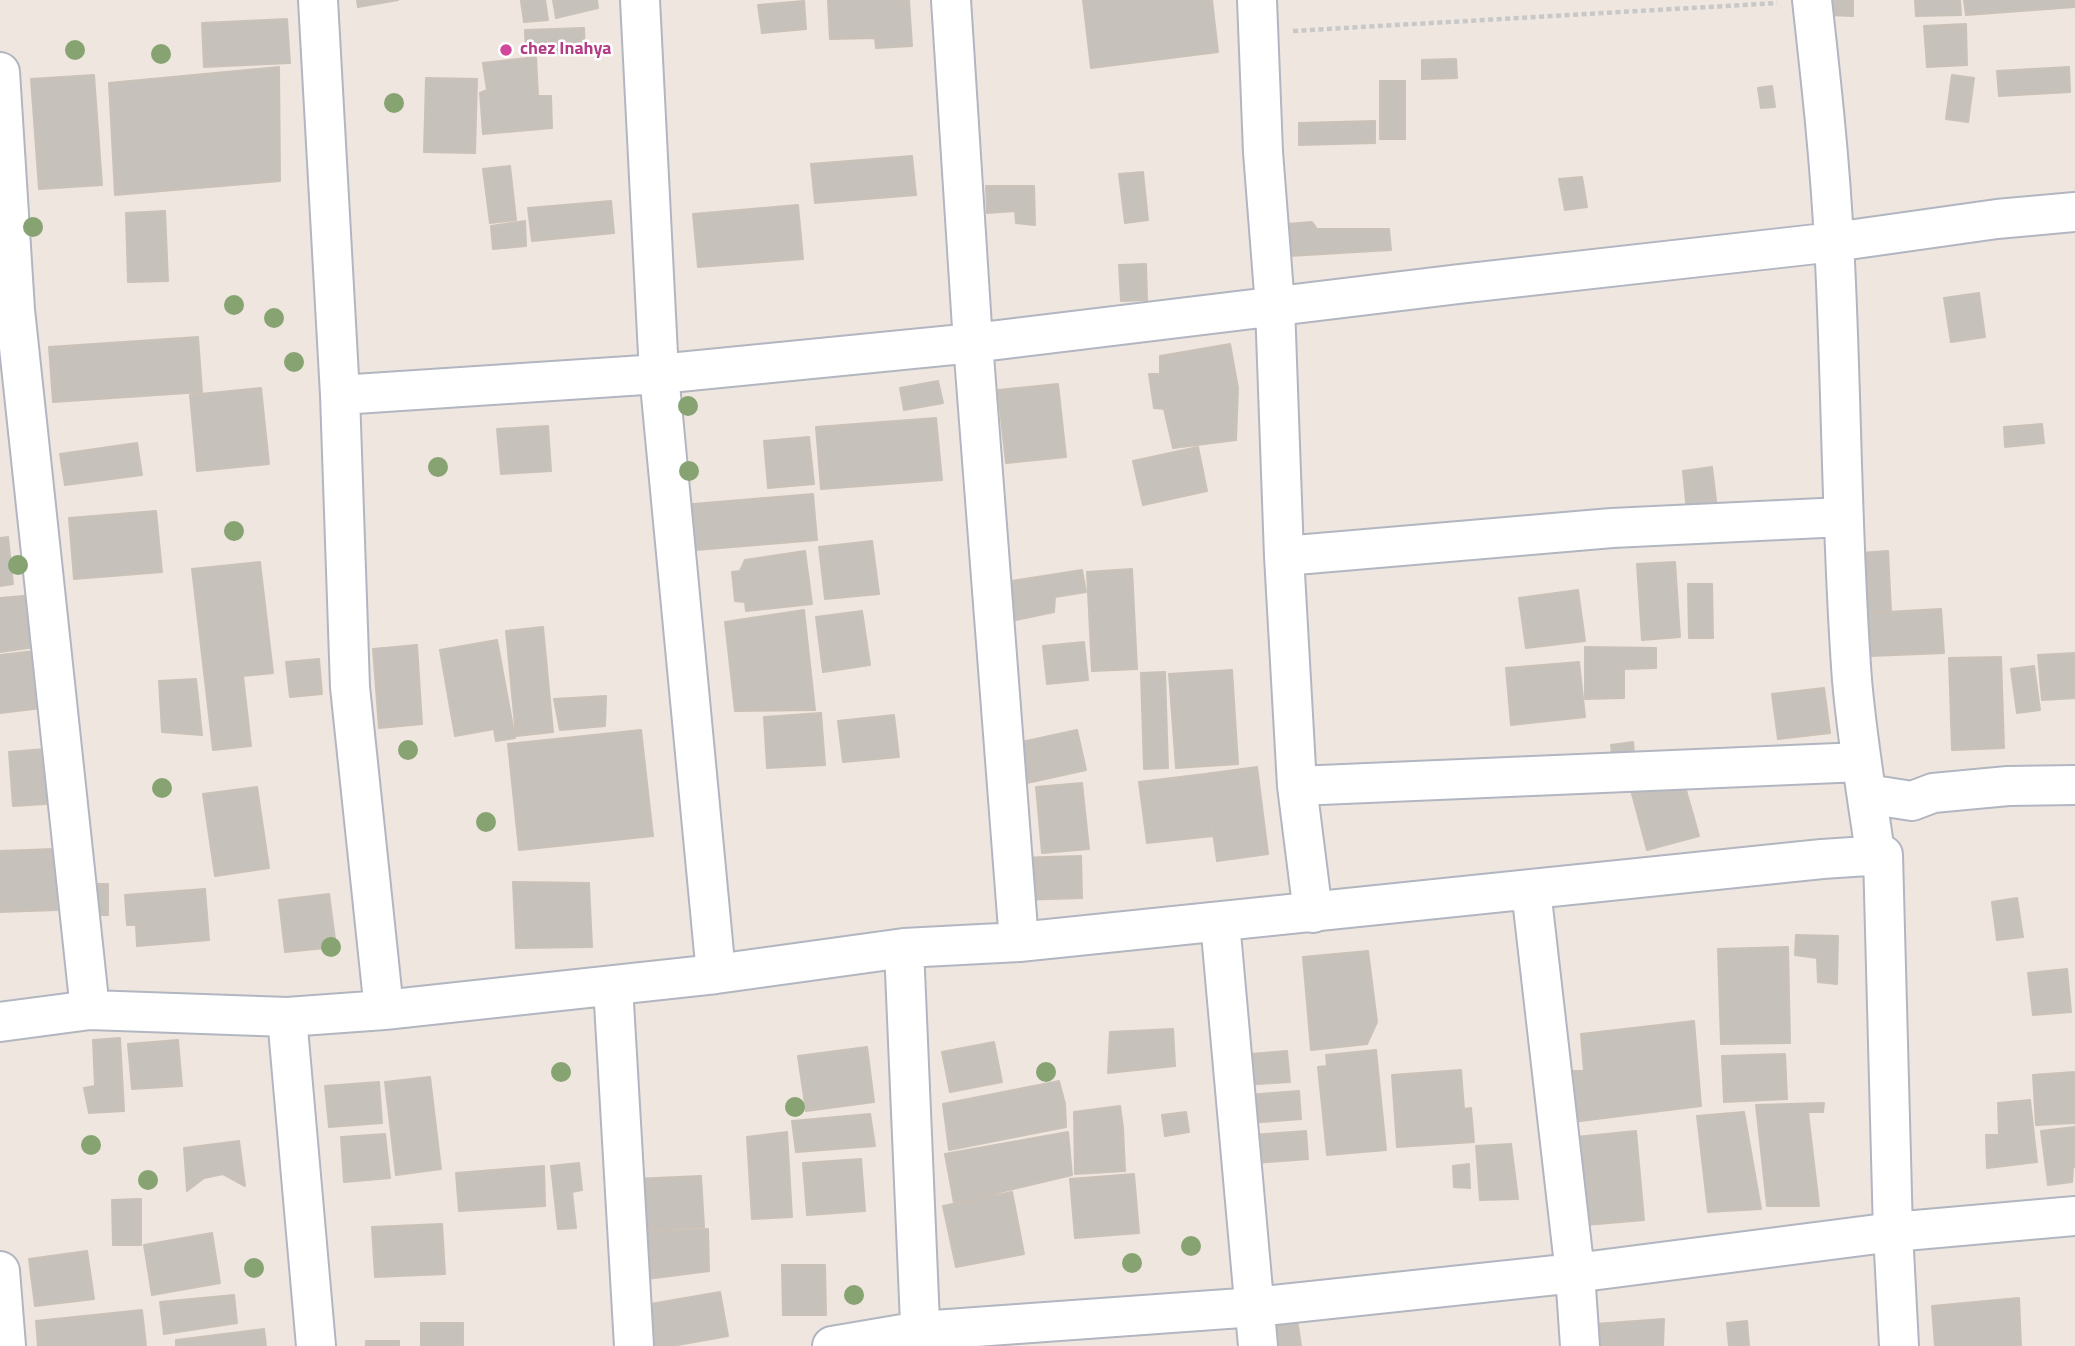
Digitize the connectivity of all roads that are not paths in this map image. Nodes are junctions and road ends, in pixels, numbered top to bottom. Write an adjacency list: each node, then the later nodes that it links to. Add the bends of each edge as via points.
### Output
1 (318, 0): 12 (street)
2 (640, 0): 11 (street)
3 (951, 0): 10 (street)
4 (1812, 0): 8 (street)
5 (1257, 17): 9 (street)
6 (0, 72): 26 (street, via 15,310)
7 (2075, 212): 8 (street)
8 (1834, 242): 9 (street); 13 (street)
9 (1275, 306): 10 (street); 14 (street)
10 (973, 343): 11 (street); 22 (street)
11 (659, 374): 12 (street); 24 (street)
12 (340, 395): 27 (street, via 350,687)
13 (1843, 517): 14 (street, via 1612,528); 15 (street, via 1852,681)
14 (1284, 556): 17 (street)
15 (1864, 778): 16 (street, via 1912,802 1933,793); 17 (street); 18 (street, via 1875,853)
16 (2075, 785)
17 (1297, 786): 20 (street)
18 (1883, 855): 19 (street); 31 (street)
19 (1531, 890): 20 (street); 33 (street)
20 (1312, 913): 21 (street)
21 (1220, 922): 22 (street); 34 (street)
22 (1019, 942): 23 (street)
23 (904, 948): 24 (street); 35 (street)
24 (716, 975): 25 (street)
25 (613, 986): 27 (street); 38 (street)
26 (90, 1010): 28 (street); 29 (street)
27 (384, 1010): 28 (street)
28 (287, 1017): 37 (street)
29 (0, 1022)
30 (2075, 1216): 31 (street)
31 (1893, 1232): 33 (street); 42 (street)
32 (0, 1271): 36 (street)
33 (1575, 1273): 34 (street); 41 (street)
34 (1255, 1307): 35 (street); 40 (street)
35 (921, 1338): 39 (street)
36 (6, 1346)
37 (316, 1346)
38 (634, 1346)
39 (832, 1346)
40 (1258, 1346)
41 (1580, 1346)
42 (1899, 1346)

